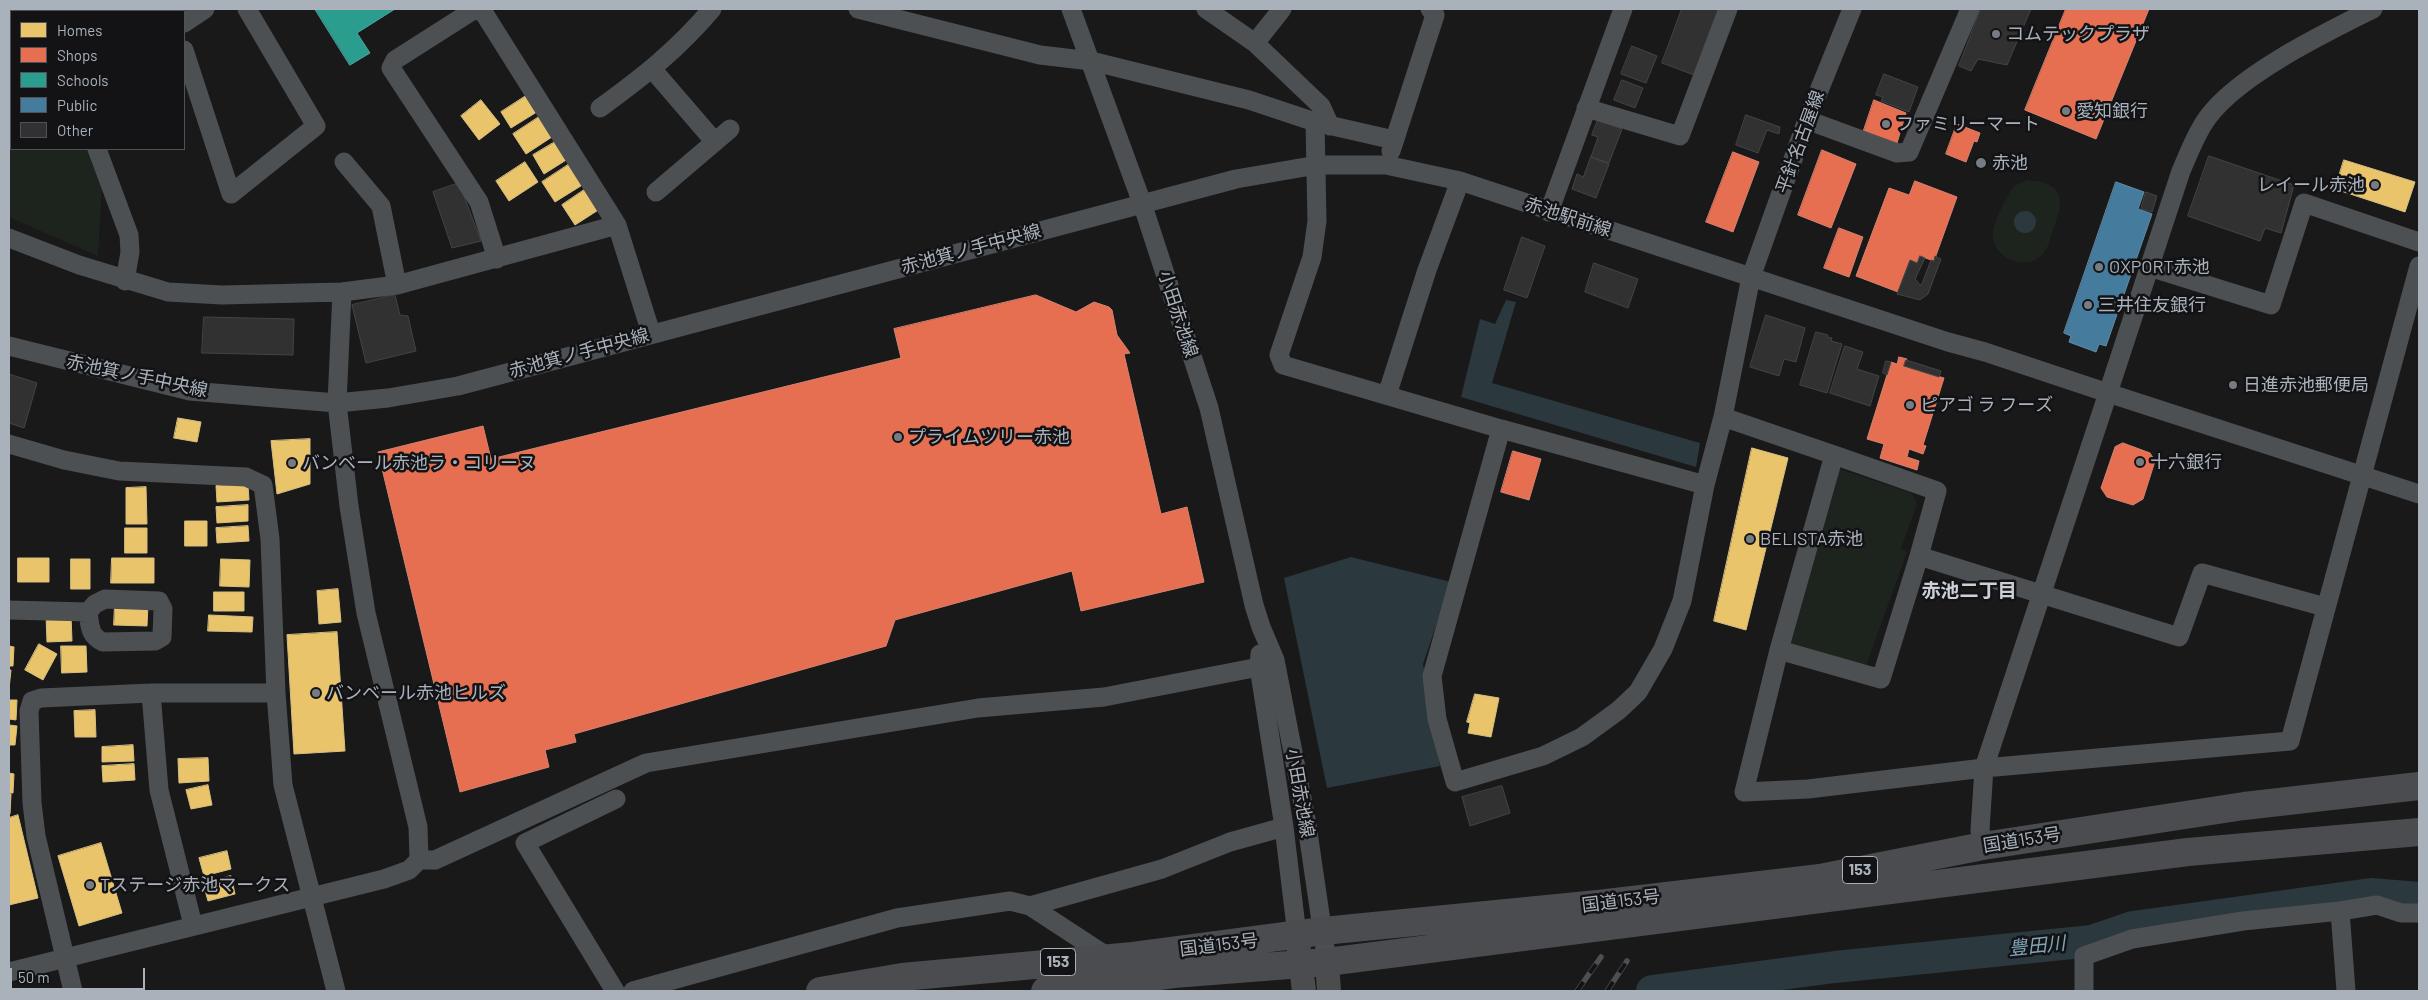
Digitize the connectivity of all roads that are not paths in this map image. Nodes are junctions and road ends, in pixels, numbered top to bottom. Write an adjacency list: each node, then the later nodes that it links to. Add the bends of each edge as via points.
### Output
1 (205, 9): 14 (street)
2 (247, 9): 16 (street, via 316,126 231,194)
3 (712, 9): 18 (street)
4 (858, 9): 17 (street, via 1040,55)
5 (1071, 9): 17 (street, 小田赤池線)
6 (1206, 9): 15 (street)
7 (1282, 9): 15 (street)
8 (1430, 9): 24 (street, via 1435,15)
9 (1623, 9): 20 (street)
10 (1728, 9): 20 (street, via 1680,136)
11 (1852, 9): 21 (street, 平針名古屋線)
12 (1970, 9): 21 (street, via 1909,152 1897,153)
13 (2365, 11): 39 (street, via 2274,62 2228,96 2209,116 2192,143)
14 (185, 22)
15 (1255, 43): 22 (street, via 1321,106)
16 (185, 53)
17 (1091, 62): 22 (street, via 1249,100); 32 (street, 小田赤池線)
18 (653, 70): 19 (street); 25 (street)
19 (600, 108)
20 (1586, 108): 33 (street)
21 (1807, 120): 40 (street, 平針名古屋線)
22 (1322, 124): 24 (street); 28 (street)
23 (730, 129): 25 (street)
24 (1394, 140): 29 (street)
25 (715, 142): 31 (street)
26 (97, 150): 41 (street, via 129,235)
27 (344, 162): 42 (street, via 381,206)
28 (1317, 165): 29 (street, 赤池駅前線); 32 (street, 赤池駅前線, via 1236,179); 47 (street, via 1317,221 1312,257 1279,355 1283,365)
29 (1386, 165): 30 (street, 赤池駅前線)
30 (1460, 181): 33 (street, 赤池駅前線); 47 (street)
31 (656, 192)
32 (1142, 203): 44 (street, 赤池箕ノ手中央線); 61 (street, 小田赤池線, via 1208,408)
33 (1549, 212): 40 (street, 赤池駅前線)
34 (617, 225): 37 (street); 37 (street, via 482,10 472,11 395,60 391,68 478,202); 44 (street)
35 (9, 238): 41 (street)
36 (2419, 242): 39 (street, via 2304,203 2271,304)
37 (497, 259): 42 (street)
38 (2419, 266): 53 (street)
39 (2149, 267): 46 (street)
40 (1751, 277): 46 (street, 赤池駅前線); 49 (street, 平針名古屋線)
41 (126, 281): 43 (street, via 168,292 222,295)
42 (398, 285): 43 (street)
43 (342, 292): 48 (street)
44 (651, 333): 48 (street, 赤池箕ノ手中央線, via 458,386)
45 (9, 346): 48 (street, 赤池箕ノ手中央線, via 190,391)
46 (2108, 392): 53 (street, 赤池駅前線); 57 (street)
47 (1387, 395): 50 (street)
48 (337, 403): 72 (street, via 348,506 366,613 418,827)
49 (1722, 417): 52 (street); 54 (street, 平針名古屋線)
50 (1501, 429): 54 (street); 54 (street, 平針名古屋線, via 1432,676 1437,719 1455,782 1551,752 1582,737 1638,692 1663,649 1682,601)
51 (9, 444): 65 (street, via 64,460 119,470 246,477 263,485 270,540)
52 (1834, 455): 56 (street, via 1937,491); 62 (street)
53 (2362, 476): 55 (street, 赤池駅前線); 58 (street)
54 (1705, 485)
55 (2419, 494)
56 (1919, 556): 57 (street); 62 (street, via 1880,679)
57 (2042, 593): 58 (street, via 2180,637 2202,574); 66 (street)
58 (2325, 607): 66 (street, via 2290,741)
59 (9, 610): 60 (street)
60 (88, 612)
61 (1260, 627): 63 (street, 小田赤池線); 78 (street, 小田赤池線, via 1275,660)
62 (1779, 650): 66 (street, via 1744,792 1808,789)
63 (1259, 667): 69 (street, 小田赤池線); 72 (street, via 1104,697 978,708 646,763 435,860)
64 (152, 693): 65 (street); 77 (street, via 159,790); 81 (street, via 41,698 30,705 36,836)
65 (276, 693): 73 (street, via 283,785)
66 (1984, 768): 71 (street, via 1980,830)
67 (2419, 786): 71 (highway, 国道153号 / 153, via 2244,806)
68 (616, 799): 88 (street, via 525,843)
69 (1284, 827): 74 (street, via 1230,842 1162,869); 79 (street, 小田赤池線)
70 (2419, 832): 82 (highway, 国道153号 / 153, via 2188,852)
71 (1983, 846): 78 (highway, 国道153号 / 153, via 1820,878)
72 (419, 860): 73 (street, via 409,870 384,879)
73 (312, 898): 77 (street); 87 (street)
74 (1030, 906): 80 (street, 153); 83 (street, 153, via 1010,901 897,918)
75 (2340, 911): 76 (street, via 2378,905 2401,913); 95 (street, via 2242,921 2132,939 2084,956); 96 (street)
76 (2419, 913)
77 (193, 926): 81 (street)
78 (1324, 931): 79 (highway, 国道153号 / 153); 82 (street, 小田赤池線)
79 (1297, 935): 80 (highway, 国道153号 / 153); 82 (main road)
80 (1108, 957): 91 (highway, 国道153号 / 153, via 902,977)
81 (63, 958): 84 (street); 86 (street)
82 (1314, 963): 85 (highway, 国道153号 / 153); 93 (main road); 94 (main road)
83 (710, 969): 89 (street, 153); 90 (street)
84 (9, 972)
85 (1167, 983): 92 (highway, 国道153号 / 153)
86 (73, 991)
87 (336, 991)
88 (615, 991)
89 (633, 991)
90 (679, 991)
91 (820, 991)
92 (1045, 991)
93 (1304, 991)
94 (1329, 991)
95 (2084, 991)
96 (2346, 991)

